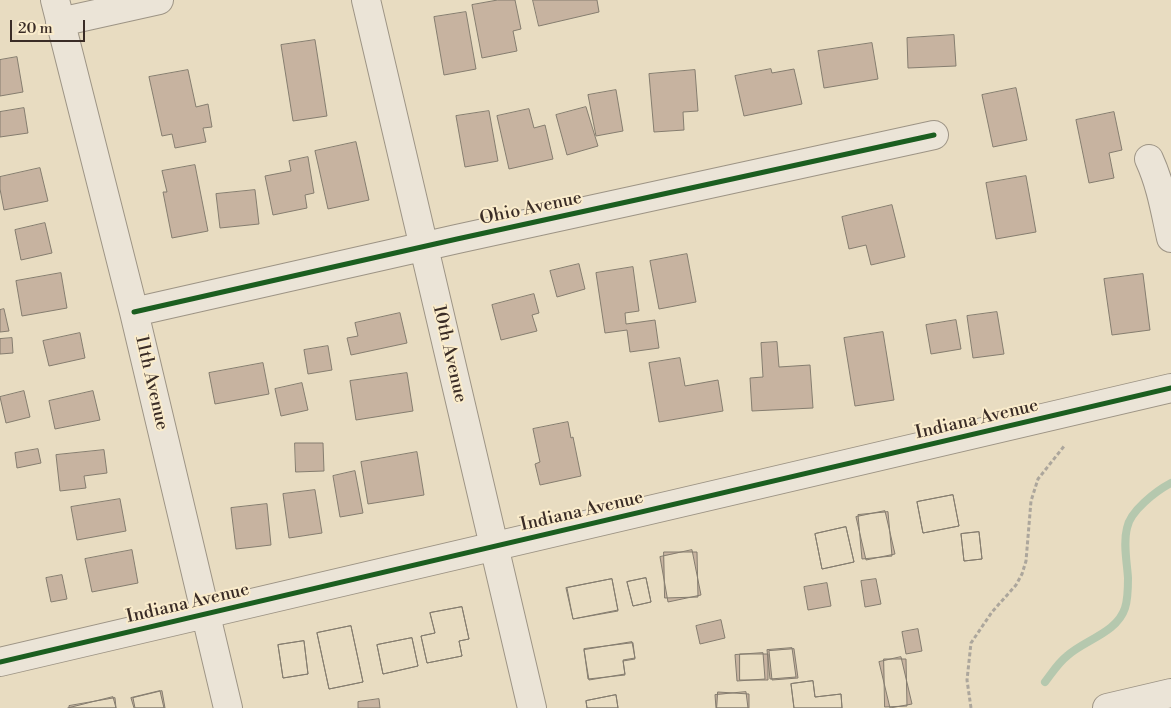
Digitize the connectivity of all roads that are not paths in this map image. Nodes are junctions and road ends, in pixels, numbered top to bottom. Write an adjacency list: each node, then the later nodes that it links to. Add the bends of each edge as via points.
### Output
1 (159, 0): 3 (street)
2 (366, 0): 7 (street, 10th Avenue)
3 (58, 11): 8 (street, 11th Avenue)
4 (934, 135): 7 (street, Ohio Avenue)
5 (1149, 159): 6 (street, via 1163,198)
6 (1171, 238)
7 (424, 247): 8 (street, Ohio Avenue); 10 (street, 10th Avenue)
8 (134, 312): 11 (street, 11th Avenue)
9 (1171, 388): 10 (street, Indiana Avenue)
10 (494, 546): 11 (street, Indiana Avenue); 16 (street, 10th Avenue)
11 (206, 614): 12 (street, Indiana Avenue); 15 (street, 11th Avenue)
12 (0, 662)
13 (1171, 693): 14 (street)
14 (1145, 704): 17 (street)
15 (228, 708)
16 (532, 708)
17 (1107, 708)

